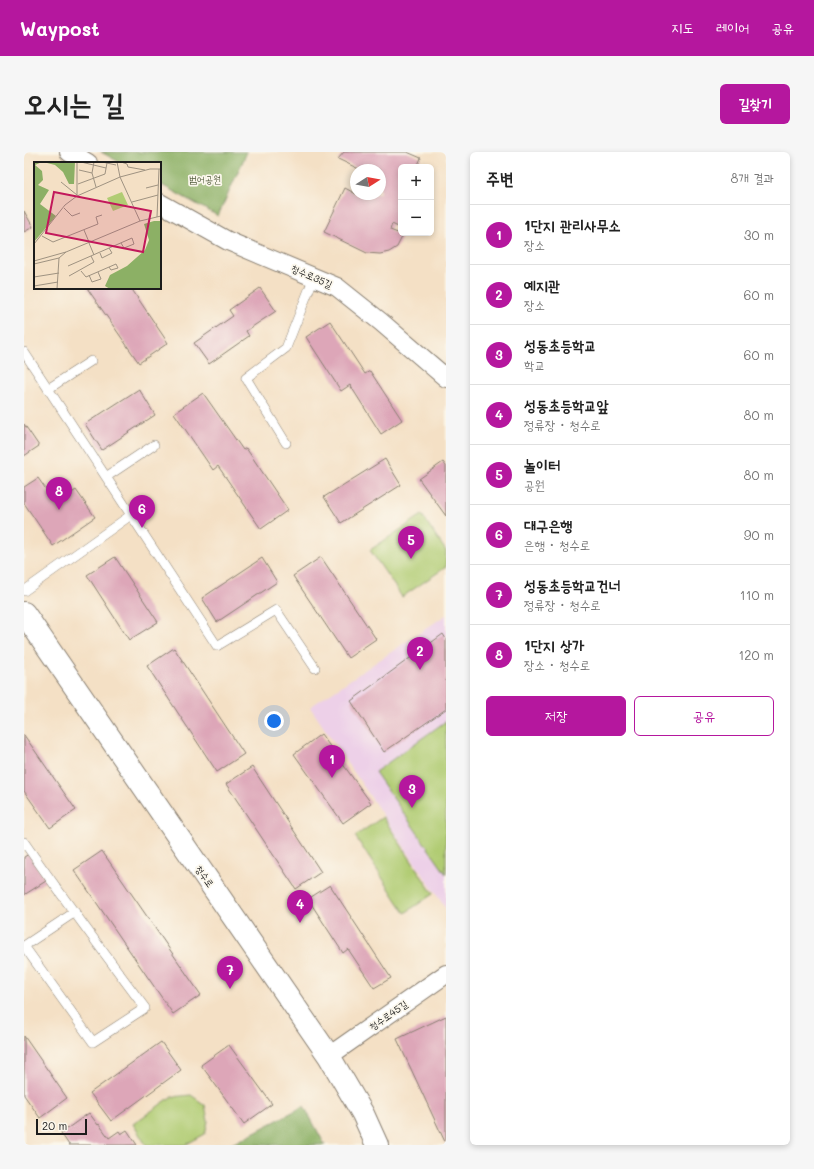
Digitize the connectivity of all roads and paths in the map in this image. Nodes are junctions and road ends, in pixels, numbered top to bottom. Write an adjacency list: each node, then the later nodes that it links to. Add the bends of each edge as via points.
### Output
1 (69, 152): 2 (street)
2 (86, 162)
3 (161, 204): 4 (street, 청수로35길, via 228,241)
4 (314, 277): 7 (street, 청수로35길, via 337,288); 9 (lane, via 286,348 246,378)
5 (24, 352): 8 (lane)
6 (92, 361): 8 (lane)
7 (446, 378)
8 (48, 389): 11 (lane)
9 (286, 443)
10 (154, 445): 11 (lane)
11 (106, 477): 12 (lane)
12 (131, 515): 13 (lane); 15 (lane, via 217,646 276,610)
13 (24, 591)
14 (24, 613): 19 (main road, 청수로)
15 (315, 668)
16 (24, 842): 17 (lane)
17 (75, 912): 17 (lane, via 145,1008 92,1042 24,946)
18 (446, 974): 19 (street, 청수로45길)
19 (329, 1056): 20 (main road, 청수로, via 363,1114)
20 (377, 1145)

